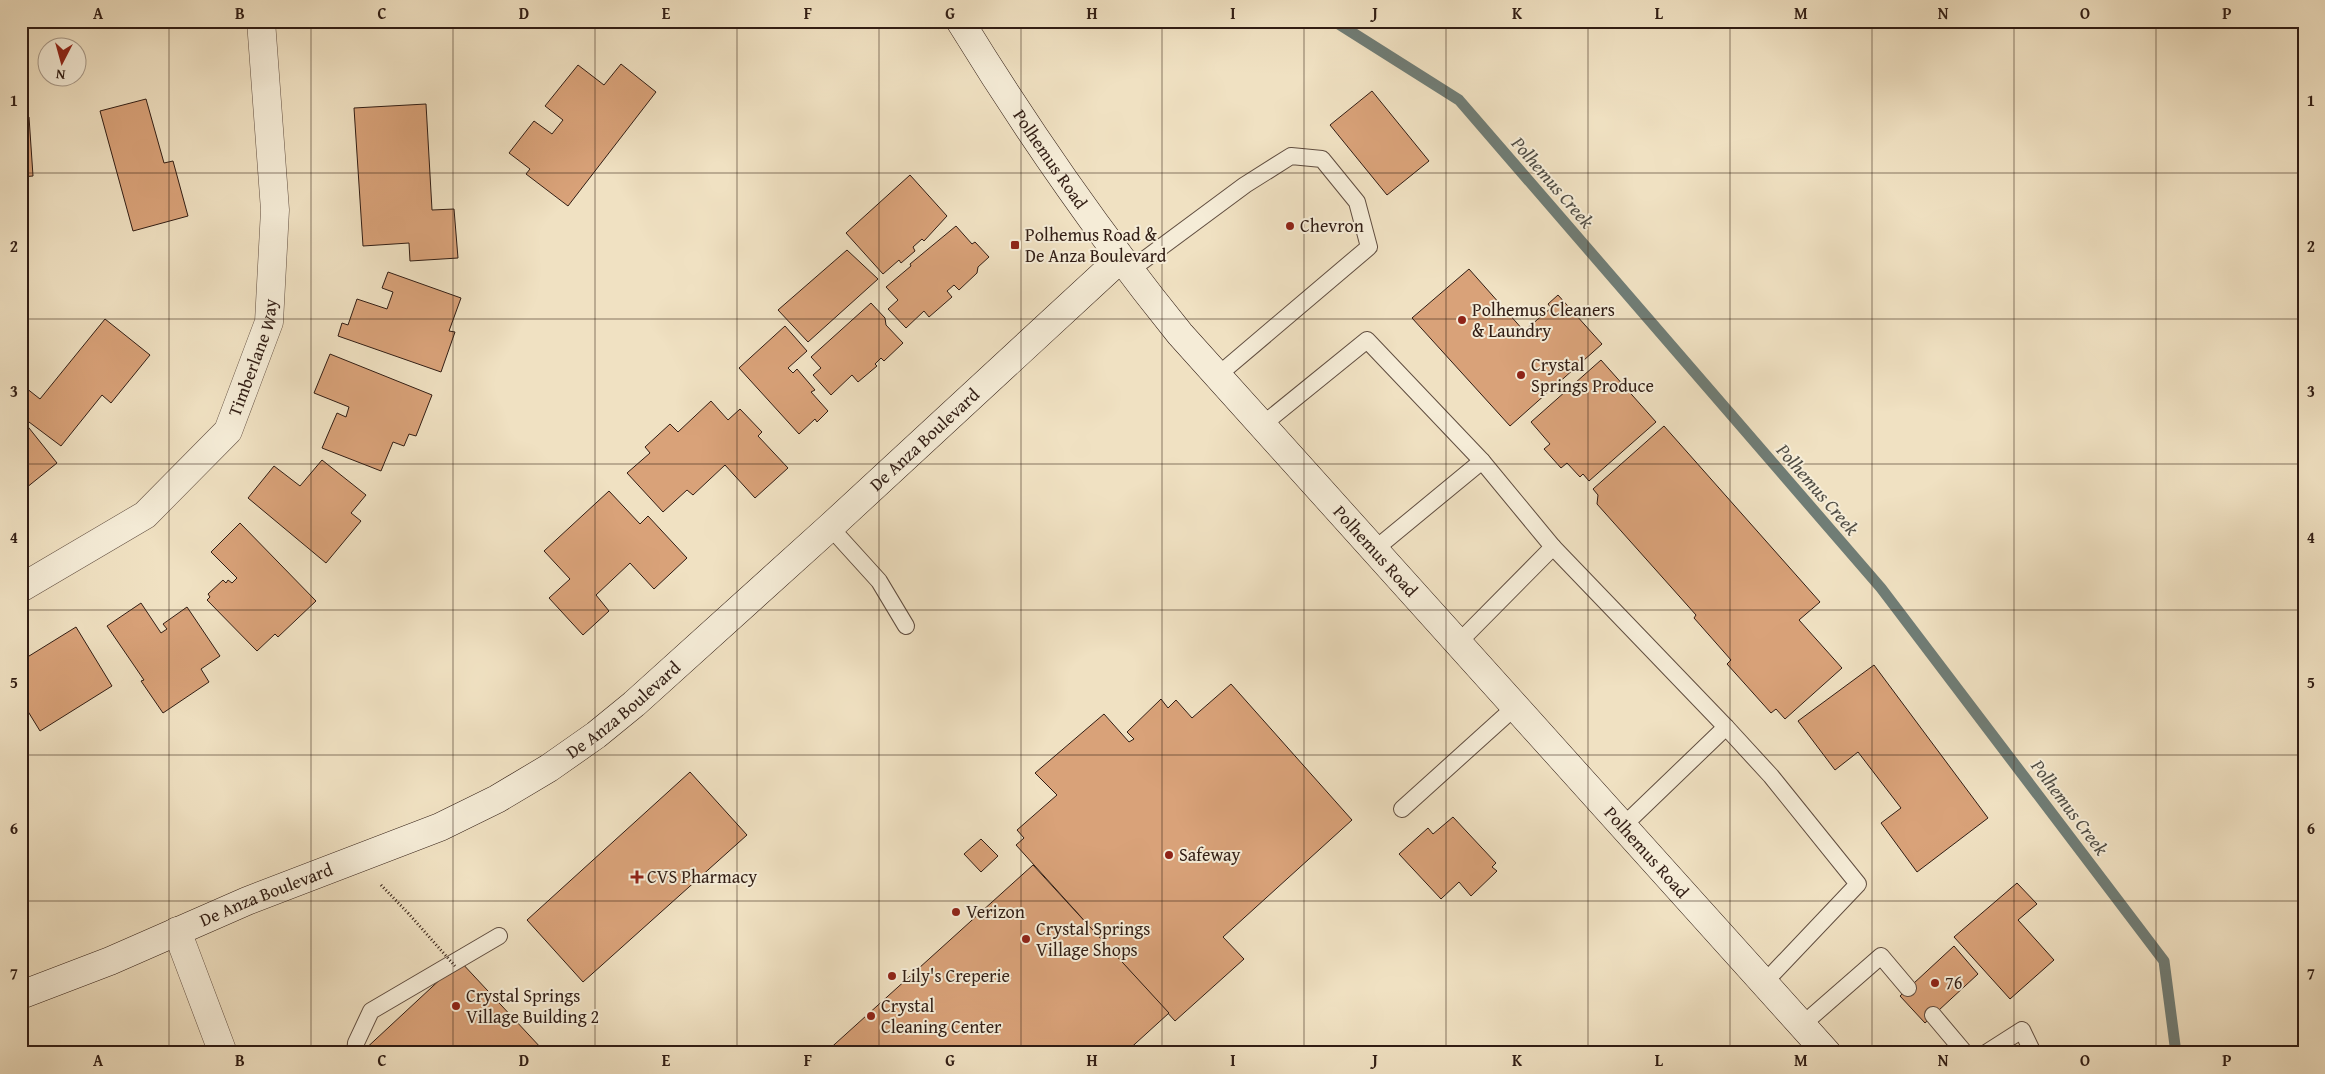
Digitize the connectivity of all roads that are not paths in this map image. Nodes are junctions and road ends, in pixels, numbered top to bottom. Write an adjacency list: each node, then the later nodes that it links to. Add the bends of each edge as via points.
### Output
1 (261, 21): 10 (street, Timberlane Way, via 275,210 268,322 228,430 145,514)
2 (960, 21): 3 (street, Polhemus Road, via 1009,101)
3 (1124, 265): 4 (street, Polhemus Road); 4 (lane, via 1290,156 1322,159 1357,202 1368,246); 7 (street, De Anza Boulevard)
4 (1217, 376): 5 (street, Polhemus Road)
5 (1261, 426): 6 (lane, via 1367,340); 9 (street, Polhemus Road)
6 (1482, 461): 8 (lane); 9 (lane)
7 (830, 527): 11 (lane, via 875,576); 17 (street, De Anza Boulevard, via 634,704 549,768 497,799 440,827)
8 (1553, 547): 12 (lane); 14 (lane)
9 (1374, 550): 12 (street, Polhemus Road)
10 (21, 588)
11 (906, 626)
12 (1458, 643): 13 (street, Polhemus Road)
13 (1515, 707): 15 (lane); 16 (street, Polhemus Road)
14 (1726, 727): 16 (lane); 19 (lane, via 1771,776 1858,884)
15 (1402, 809)
16 (1622, 826): 19 (street, Polhemus Road)
17 (177, 931): 21 (street, De Anza Boulevard); 24 (street)
18 (499, 936): 25 (lane, via 371,1011 356,1043)
19 (1764, 983): 23 (street, Polhemus Road)
20 (1908, 988): 23 (lane, via 1881,956)
21 (21, 995)
22 (1933, 1015): 27 (lane)
23 (1802, 1025): 26 (street, Polhemus Road)
24 (223, 1053)
25 (355, 1053)
26 (1827, 1053)
27 (1965, 1053)
28 (1986, 1053): 29 (lane, via 2022,1030)
29 (2033, 1053)

